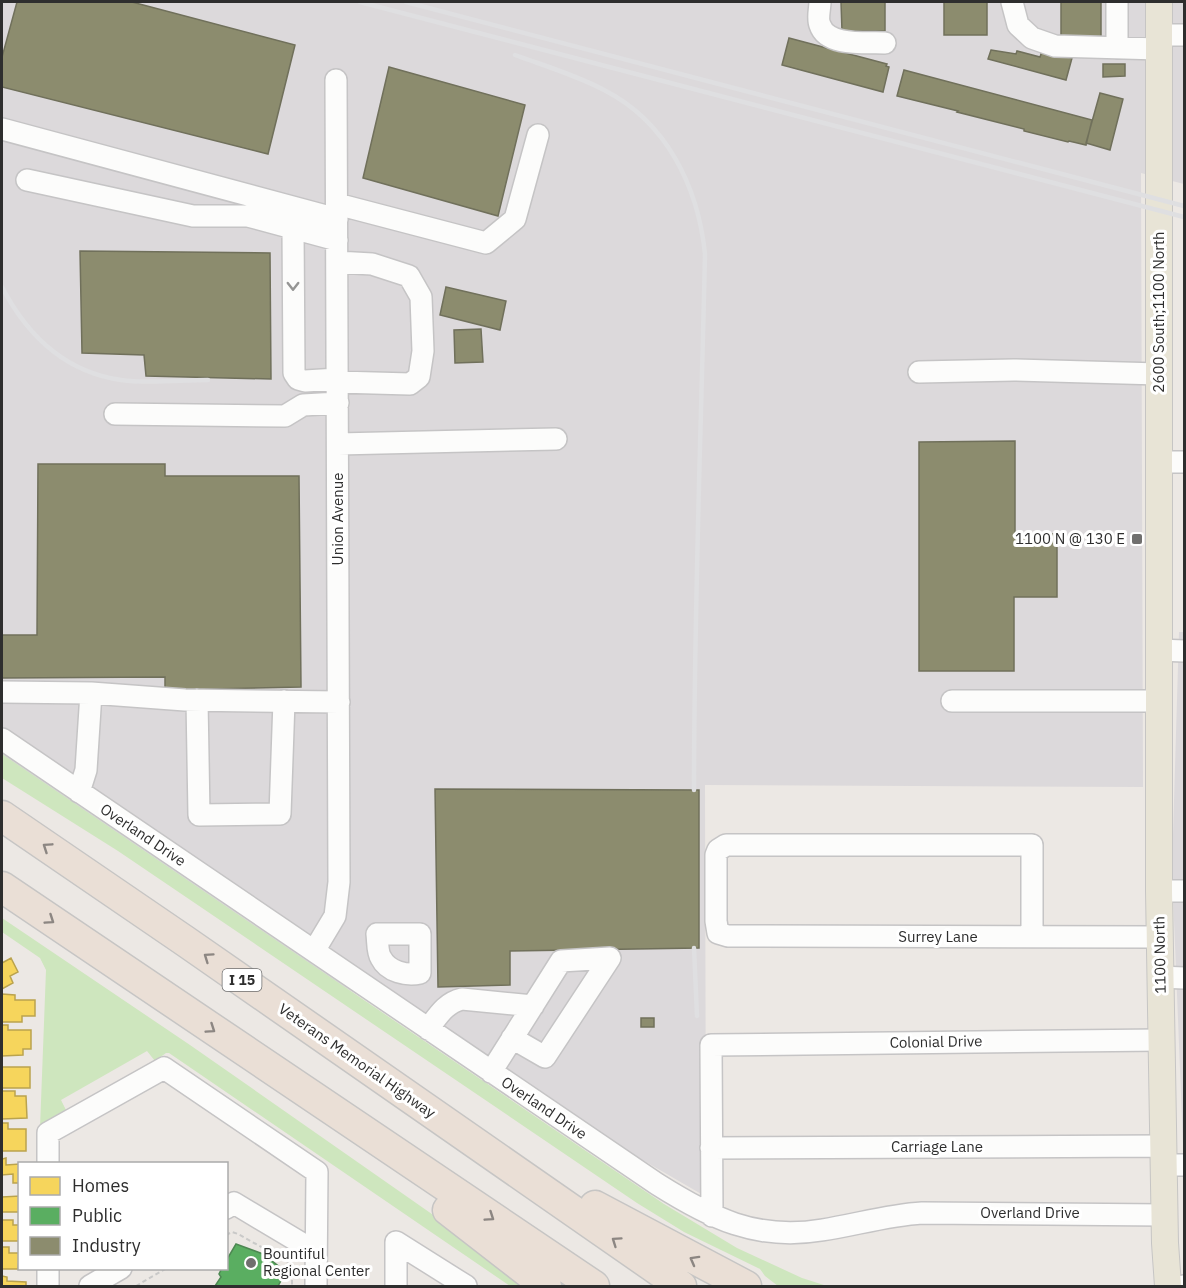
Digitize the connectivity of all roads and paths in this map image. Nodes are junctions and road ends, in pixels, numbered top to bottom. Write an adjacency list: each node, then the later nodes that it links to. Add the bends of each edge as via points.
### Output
1 (820, 2): 9 (street, via 819,24 825,34 837,41)
2 (1012, 2): 6 (street)
3 (1027, 2): 6 (street)
4 (1117, 2): 10 (street)
5 (1159, 2): 8 (main road, 2600 South;1100 North)
6 (1018, 25): 10 (street, via 1032,38 1055,46)
7 (1185, 35): 8 (street)
8 (1159, 42): 10 (street); 19 (main road, 2600 South;1100 North)
9 (885, 43)
10 (1117, 48)
11 (336, 80): 15 (street, Union Avenue)
12 (2, 129): 15 (street)
13 (538, 135): 15 (street, via 515,219 486,243)
14 (27, 180): 16 (street, via 193,216 248,216)
15 (337, 221): 16 (street); 17 (street, Union Avenue)
16 (293, 227): 20 (street, one-way to 20, via 294,373 298,379)
17 (337, 262): 20 (street, Union Avenue); 20 (street, via 372,264 409,276 421,297 423,351 419,377 410,384)
18 (920, 372): 19 (street)
19 (1159, 374): 24 (main road, 2600 South;1100 North)
20 (338, 388): 21 (street, via 285,417); 23 (street, Union Avenue)
21 (115, 414)
22 (556, 439): 23 (street)
23 (338, 444): 34 (street, Union Avenue)
24 (1159, 462): 25 (street); 26 (main road, 2600 South;1100 North)
25 (1185, 462)
26 (1159, 623): 27 (main road, 1100 North)
27 (1159, 650): 28 (street); 33 (main road, 1100 North)
28 (1185, 651)
29 (2, 692): 30 (street)
30 (91, 693): 31 (street); 37 (street, via 86,770)
31 (197, 700): 32 (street); 32 (street, via 199,814 280,814)
32 (284, 701): 34 (street)
33 (1159, 701): 35 (street); 40 (main road, 1100 North)
34 (339, 702): 44 (street, Union Avenue, via 338,900 328,930)
35 (952, 702)
36 (2, 739): 37 (street, Overland Drive)
37 (79, 792): 44 (street, Overland Drive)
38 (2, 816): 54 (highway, Veterans Memorial Highway / I 15, one-way to 38)
39 (2, 887): 52 (highway, one-way to 52)
40 (1159, 891): 41 (street); 43 (main road, 1100 North)
41 (1185, 891)
42 (1032, 937): 42 (street, Surrey Lane, via 1032,845 726,845 718,850 716,921 718,933 728,936); 43 (street, Surrey Lane)
43 (1159, 937): 46 (main road, 1100 North)
44 (314, 951): 47 (street, Overland Drive)
45 (392, 969): 47 (street)
46 (1172, 978): 51 (main road, 1100 North)
47 (374, 992): 49 (street, Overland Drive)
48 (533, 1005): 49 (street, via 462,999 446,1006); 50 (street); 50 (street, via 561,961 610,958 544,1058)
49 (428, 1029): 53 (street, Overland Drive)
50 (512, 1038): 53 (street)
51 (1161, 1040): 55 (street, Colonial Drive, via 711,1045); 56 (main road, 1100 North)
52 (250, 1056): 73 (highway); 74 (highway, one-way to 74)
53 (491, 1072): 60 (street, Overland Drive, via 657,1185)
54 (480, 1147): 75 (highway, Veterans Memorial Highway / I 15, one-way to 54); 76 (highway, one-way to 54)
55 (711, 1148): 56 (street, Carriage Lane); 60 (street)
56 (1171, 1159): 59 (main road, 1100 North)
57 (48, 1162): 62 (street, via 48,1133 164,1068 317,1172)
58 (228, 1207): 62 (street, via 234,1203)
59 (1165, 1215): 60 (street, Overland Drive, via 922,1213 785,1233 749,1229); 77 (main road, 1100 North)
60 (712, 1216)
61 (228, 1234): 69 (path, via 238,1234 290,1263)
62 (316, 1252): 70 (street)
63 (48, 1270): 66 (street)
64 (119, 1270): 67 (street)
65 (165, 1270): 68 (path)
66 (48, 1287)
67 (90, 1287)
68 (136, 1287)
69 (292, 1287)
70 (316, 1287)
71 (396, 1287): 72 (street, via 396,1242)
72 (466, 1287)
73 (546, 1287)
74 (594, 1287)
75 (681, 1287)
76 (746, 1287)
77 (1168, 1287)

